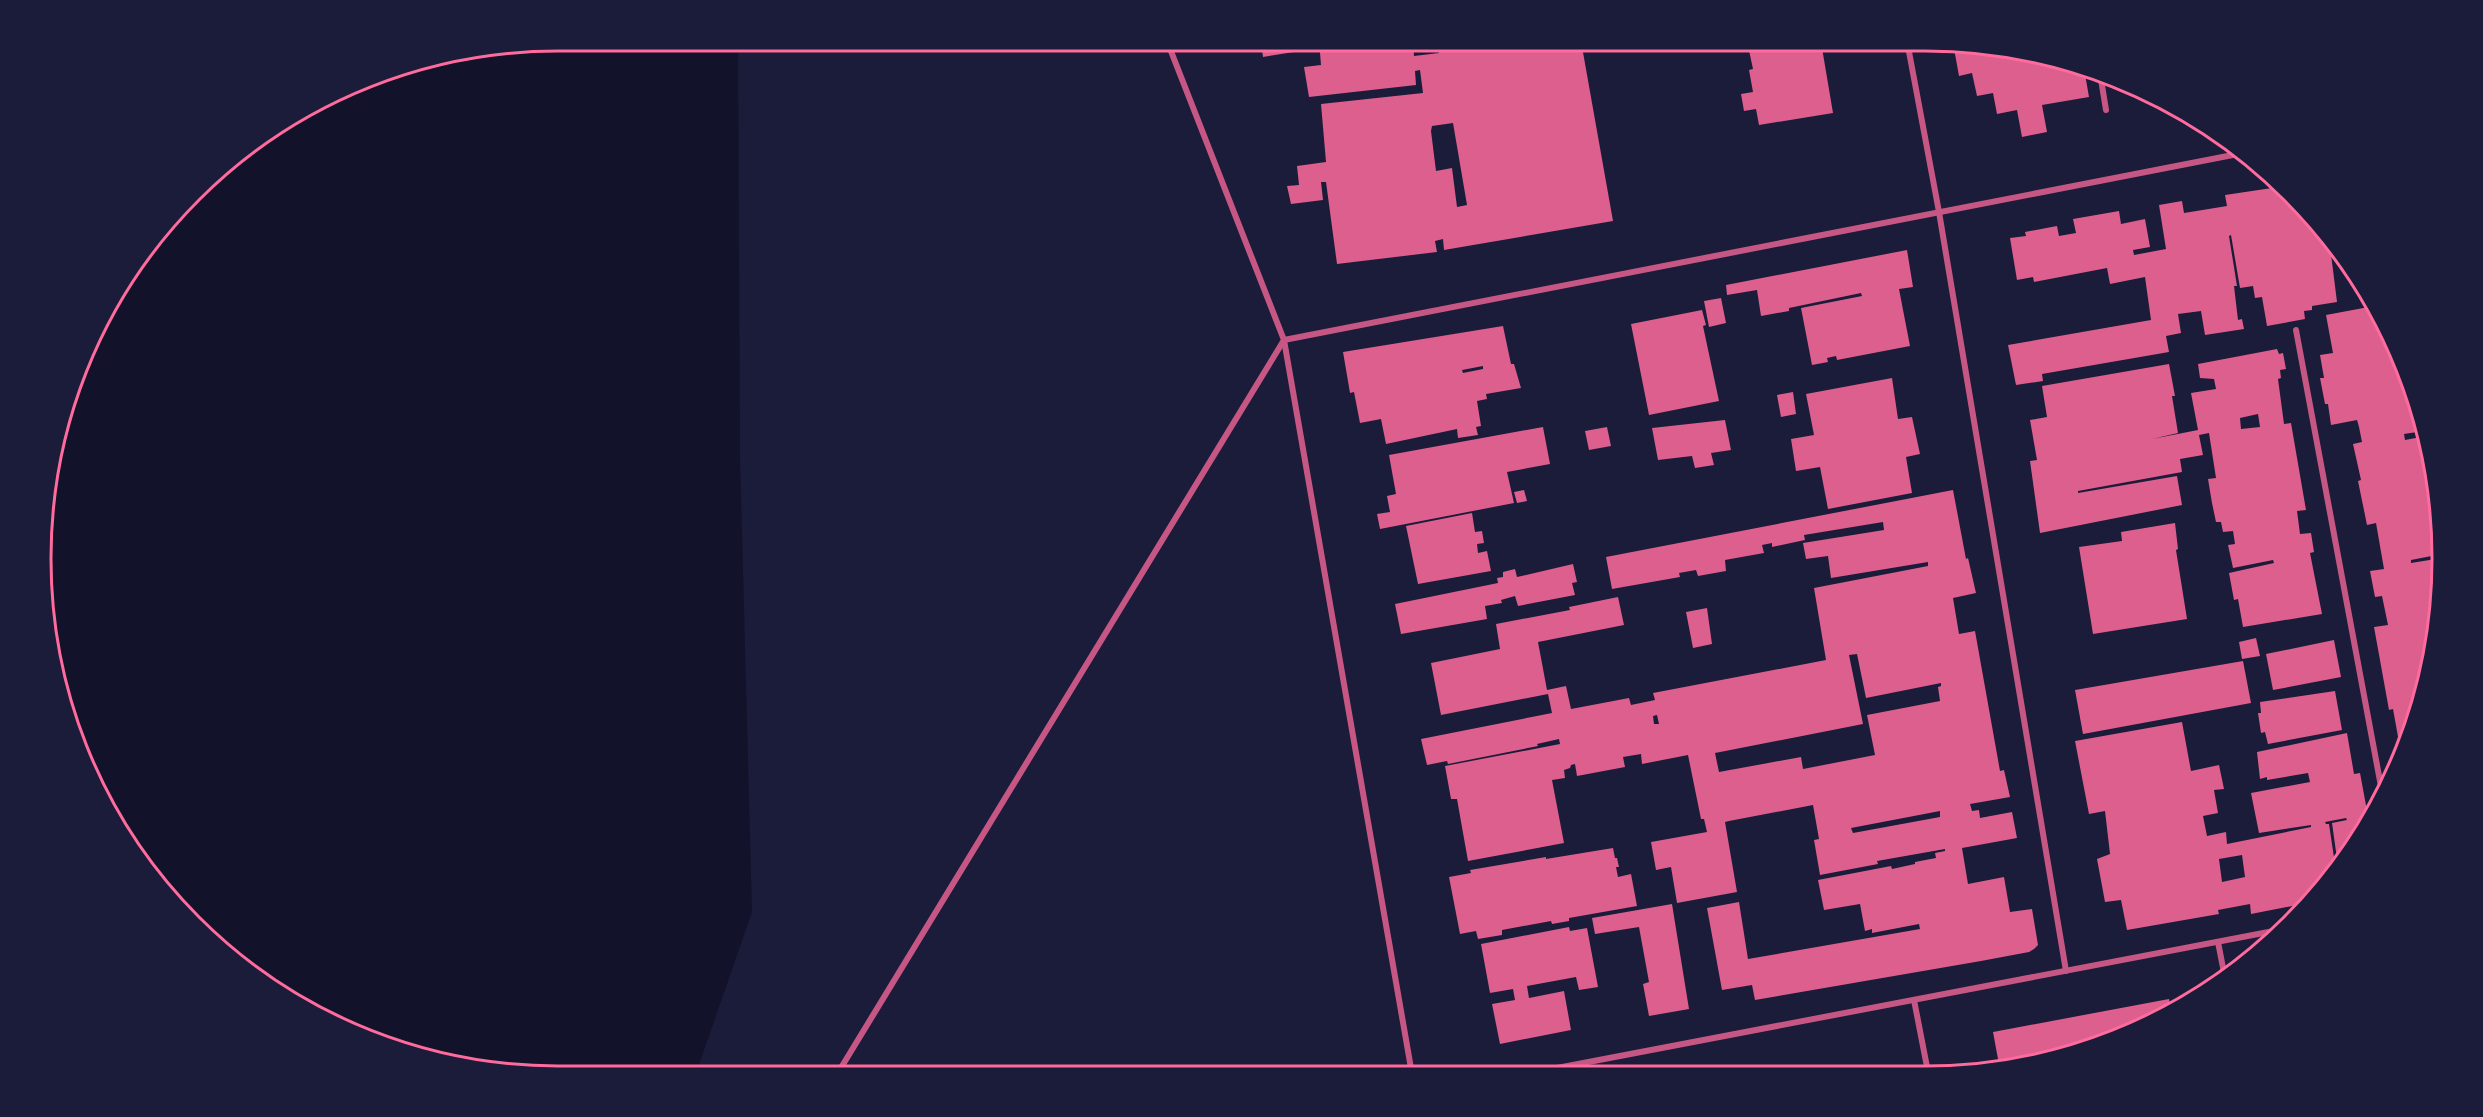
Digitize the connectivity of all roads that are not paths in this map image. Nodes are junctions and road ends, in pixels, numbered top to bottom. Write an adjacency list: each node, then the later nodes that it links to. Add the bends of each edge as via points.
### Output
1 (1171, 51): 8 (street)
2 (1909, 51): 6 (street)
3 (2102, 83): 4 (street)
4 (2106, 110)
5 (2232, 155): 6 (street)
6 (1939, 212): 8 (street); 13 (street)
7 (2295, 330): 9 (street)
8 (1284, 340): 15 (street); 16 (street)
9 (2380, 783)
10 (2267, 932): 11 (street)
11 (2218, 942): 12 (street); 13 (street)
12 (2223, 968)
13 (2067, 971): 14 (street)
14 (1914, 1000): 17 (street); 18 (street)
15 (842, 1066)
16 (1412, 1066)
17 (1567, 1066)
18 (1927, 1066)

